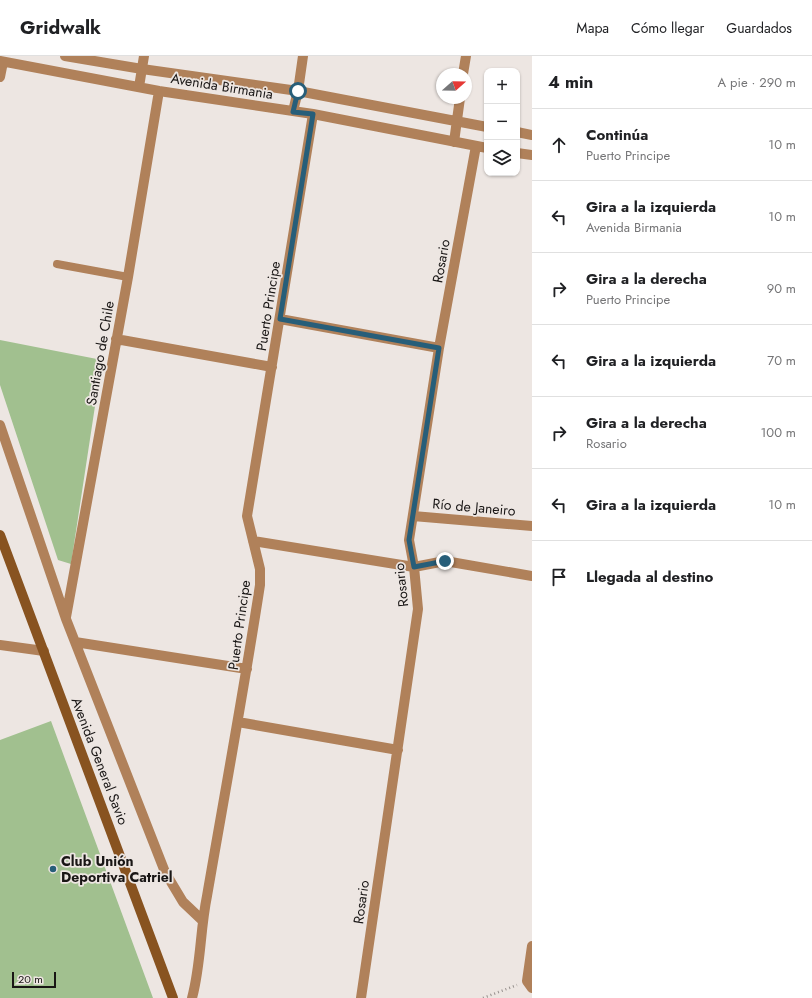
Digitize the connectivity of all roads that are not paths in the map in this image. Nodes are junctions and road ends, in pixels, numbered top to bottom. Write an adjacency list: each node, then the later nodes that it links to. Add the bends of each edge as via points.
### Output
1 (65, 56): 7 (street, Avenida Birmania)
2 (144, 56): 7 (street)
3 (303, 56): 11 (street)
4 (466, 56): 6 (street)
5 (2, 61): 8 (street); 9 (street, Avenida Birmania)
6 (464, 68)
7 (142, 69): 9 (street); 11 (street, Avenida Birmania)
8 (0, 77)
9 (139, 88): 10 (street, Avenida Birmania)
10 (159, 91): 13 (street, Avenida Birmania); 25 (street, Santiago de Chile)
11 (298, 91): 13 (street); 15 (street, Avenida Birmania)
12 (459, 104): 15 (street)
13 (293, 112): 14 (street, Avenida Birmania)
14 (313, 114): 19 (street, Avenida Birmania); 26 (street, Puerto Principe)
15 (456, 122): 16 (street, Avenida Birmania); 19 (street)
16 (484, 127)
17 (520, 133): 18 (street)
18 (532, 135)
19 (454, 142): 20 (street, Avenida Birmania)
20 (476, 146): 21 (street, Avenida Birmania); 28 (street, Rosario)
21 (484, 147)
22 (520, 154): 23 (street)
23 (532, 156)
24 (57, 264): 25 (lane)
25 (128, 277): 27 (street, Santiago de Chile)
26 (280, 319): 28 (street); 29 (street, Puerto Principe)
27 (116, 339): 29 (street); 37 (street, Santiago de Chile)
28 (439, 348): 31 (street, Rosario)
29 (272, 367): 34 (street, Puerto Principe, via 247,516)
30 (0, 425): 37 (street)
31 (413, 516): 32 (street, Río de Janeiro); 35 (street, Rosario, via 409,540)
32 (532, 526)
33 (0, 535): 40 (street, Avenida General Savio)
34 (253, 540): 35 (street); 41 (street, Puerto Principe, via 260,568 260,585)
35 (414, 567): 36 (street, via 445,561); 43 (street, Rosario, via 418,609)
36 (532, 576)
37 (66, 619): 38 (street)
38 (75, 642): 41 (street); 44 (street, via 165,872 183,902)
39 (0, 645): 40 (street)
40 (44, 651): 47 (street, Avenida General Savio)
41 (247, 669): 42 (street, Puerto Principe)
42 (238, 722): 43 (street); 44 (street, Puerto Principe)
43 (398, 750): 49 (street, Rosario)
44 (202, 920): 48 (street, Puerto Principe, via 197,978)
45 (532, 946): 46 (street)
46 (529, 984)
47 (173, 998)
48 (192, 998)
49 (361, 998)

